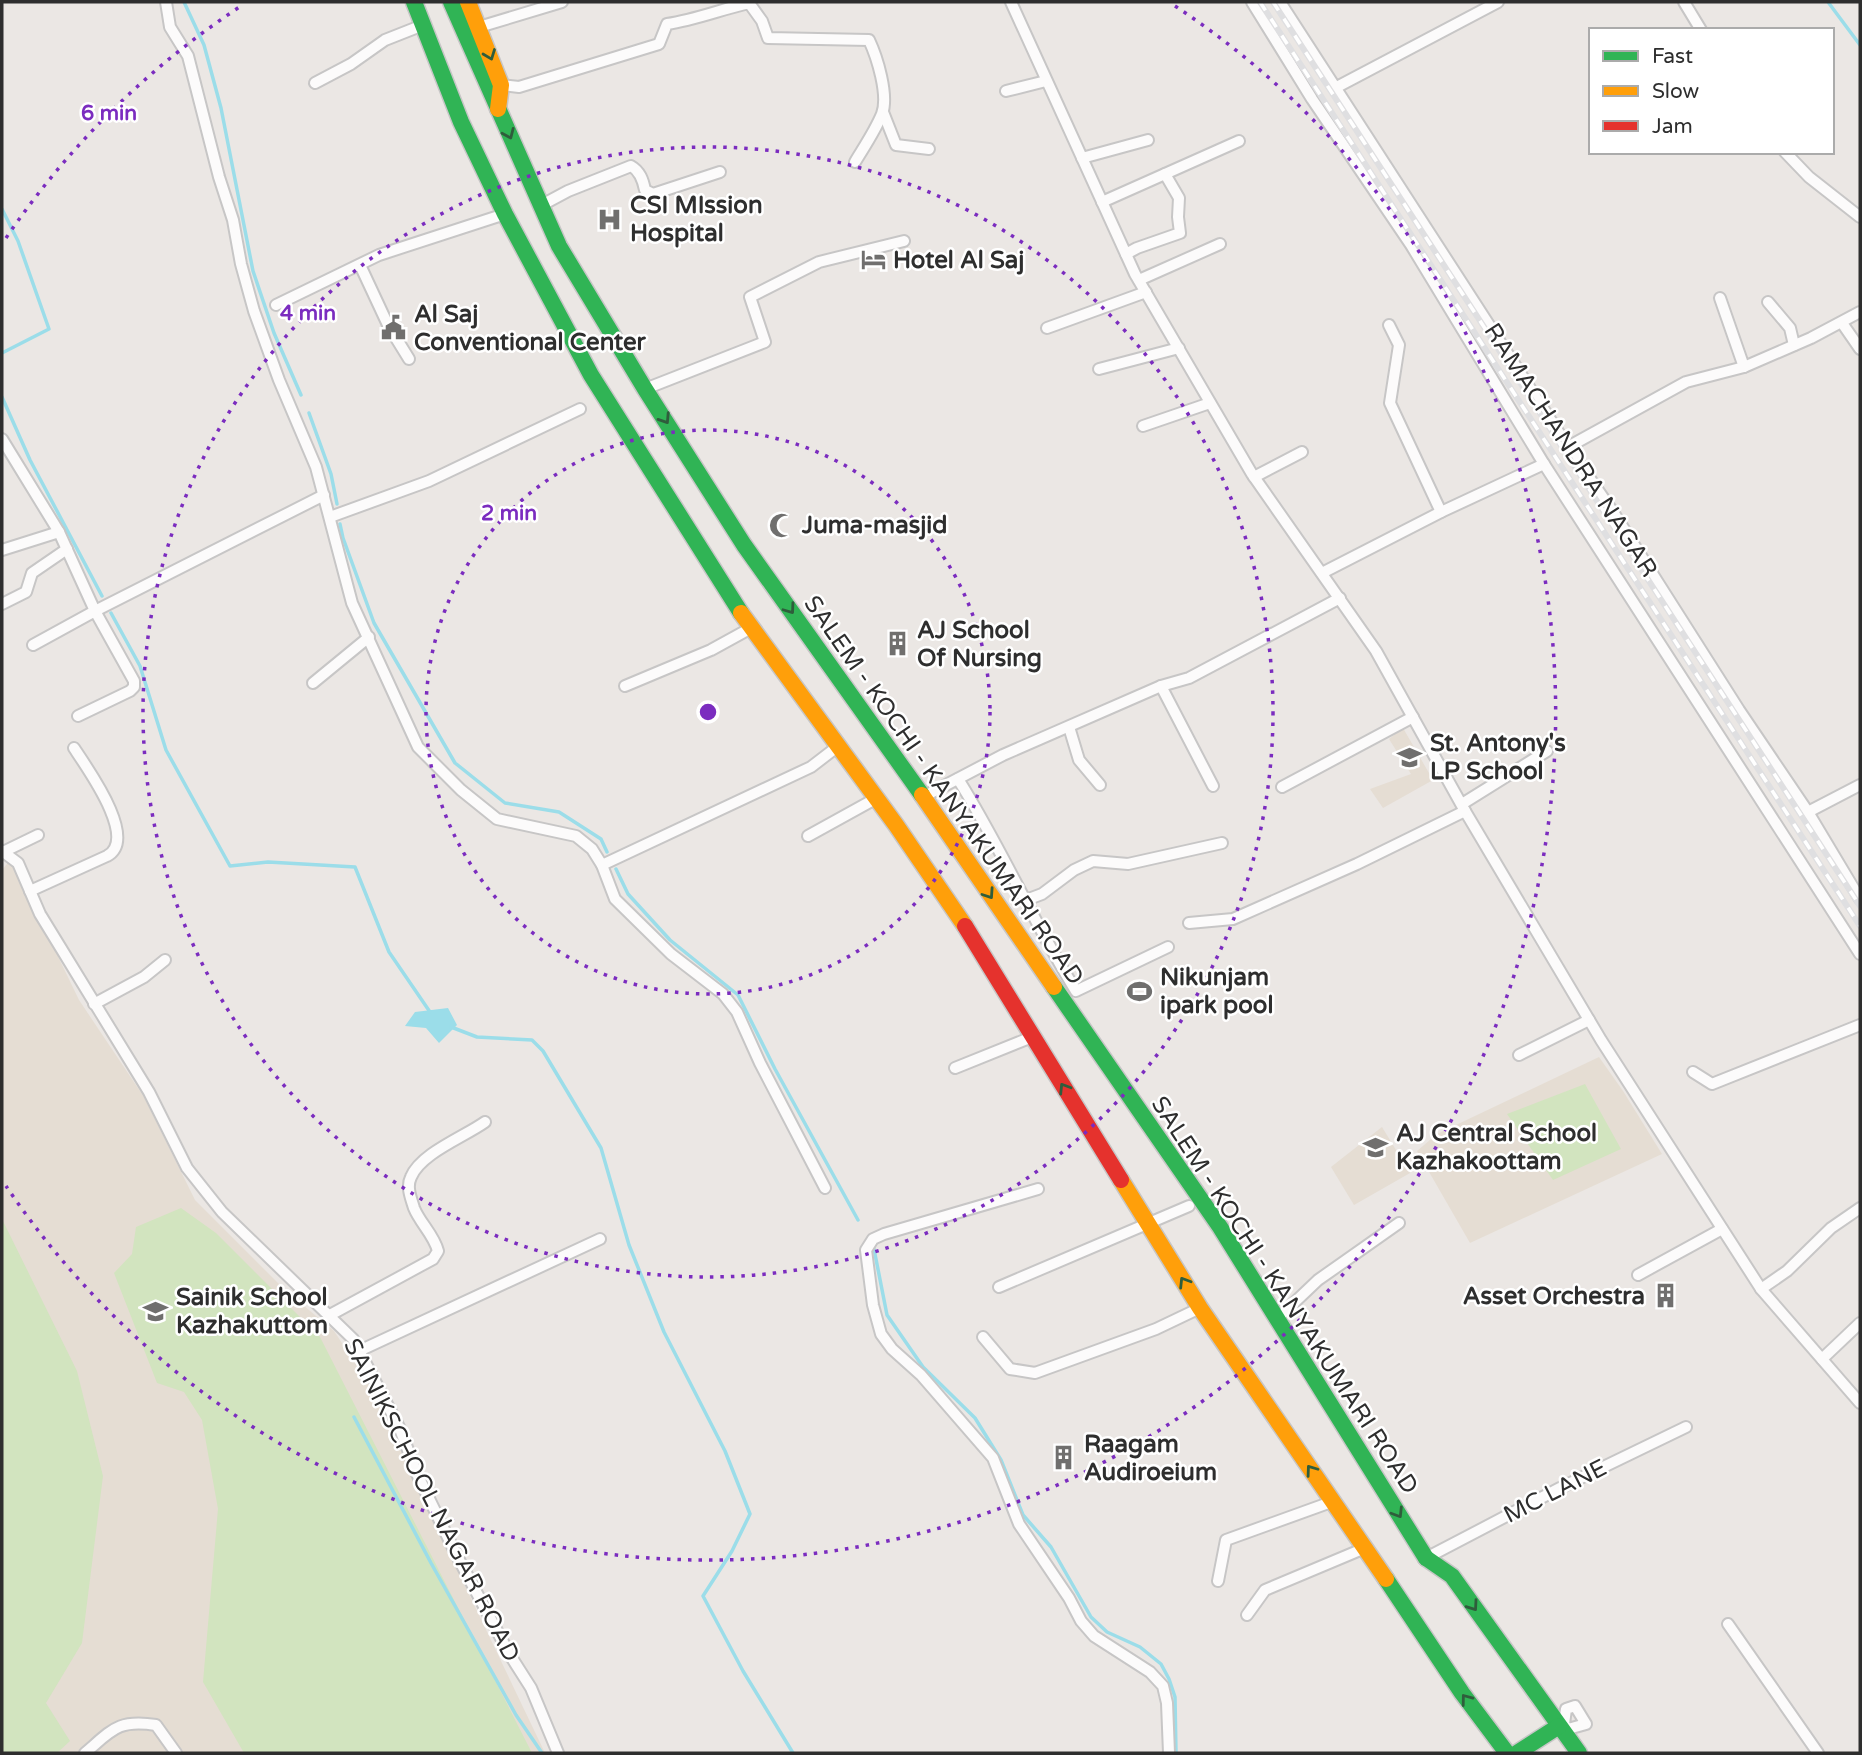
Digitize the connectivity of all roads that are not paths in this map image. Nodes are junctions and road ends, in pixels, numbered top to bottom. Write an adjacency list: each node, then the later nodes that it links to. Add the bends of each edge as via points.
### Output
1 (166, 2): 63 (street, via 170,27 188,56 254,311)
2 (414, 2): 12 (main road)
3 (434, 2): 13 (main road, SALEM - KOCHI - KANYAKUMARI ROAD)
4 (451, 2): 13 (main road, SALEM - KOCHI - KANYAKUMARI ROAD)
5 (468, 2): 14 (main road)
6 (562, 2): 14 (street)
7 (1011, 2): 16 (street)
8 (1252, 2): 61 (street, via 1411,245)
9 (1280, 2): 19 (street, RAMACHANDRA NAGAR)
10 (1498, 2): 19 (street)
11 (1684, 2): 15 (street)
12 (423, 25): 17 (street, via 385,40); 33 (main road, via 461,122)
13 (462, 27): 21 (main road, SALEM - KOCHI - KANYAKUMARI ROAD)
14 (479, 27): 18 (main road, one-way to 18)
15 (1700, 28)
16 (1046, 81): 20 (street); 27 (street)
17 (315, 83)
18 (501, 85): 21 (main road); 22 (street, via 519,88 659,44 667,24 749,3 768,38 869,40 883,85)
19 (1335, 88): 59 (street, RAMACHANDRA NAGAR)
20 (1006, 91)
21 (498, 109): 32 (main road, SALEM - KOCHI - KANYAKUMARI ROAD, one-way to 32)
22 (883, 112): 25 (street, via 896,145); 28 (street)
23 (1148, 140): 27 (street)
24 (1239, 141): 30 (street)
25 (929, 149)
26 (1787, 154): 34 (street)
27 (1082, 158): 31 (street)
28 (855, 162)
29 (720, 172): 32 (street, via 653,194 645,190 631,166)
30 (1165, 173): 31 (street); 37 (street, via 1179,198 1180,233)
31 (1102, 202): 37 (street)
32 (540, 206): 54 (main road, SALEM - KOCHI - KANYAKUMARI ROAD)
33 (505, 214): 38 (street); 73 (main road, via 591,375)
34 (1860, 217)
35 (904, 241): 54 (street, via 819,262 750,297 765,342)
36 (1220, 244): 39 (street)
37 (1126, 254): 39 (street)
38 (360, 265): 43 (street); 51 (street)
39 (1139, 280): 40 (street)
40 (1146, 292): 47 (street); 49 (street)
41 (1720, 298): 52 (street)
42 (1768, 302): 48 (street, via 1790,328)
43 (276, 305)
44 (1860, 312): 45 (street)
45 (1842, 323): 48 (street); 50 (street)
46 (1389, 325): 64 (street, via 1399,345 1390,403)
47 (1046, 328)
48 (1794, 345): 52 (street)
49 (1179, 348): 53 (street); 55 (street)
50 (1860, 349)
51 (409, 359)
52 (1744, 367): 59 (street, via 1686,382)
53 (1099, 369)
54 (645, 389): 90 (main road, SALEM - KOCHI - KANYAKUMARI ROAD, one-way to 90, via 744,545)
55 (1210, 402): 57 (street); 62 (street)
56 (580, 409): 65 (street, via 429,481)
57 (1143, 426)
58 (2, 439): 66 (street)
59 (1568, 447): 93 (street, RAMACHANDRA NAGAR)
60 (1302, 452): 62 (street)
61 (1544, 464): 64 (street); 104 (street)
62 (1254, 477): 69 (street)
63 (324, 495): 65 (street); 72 (street)
64 (1441, 512): 69 (street)
65 (330, 517): 74 (street, via 352,603)
66 (59, 532): 67 (street); 68 (street)
67 (67, 549): 71 (street, via 32,573 26,592); 72 (street)
68 (2, 550)
69 (1322, 573): 70 (street)
70 (1339, 598): 78 (street, via 1189,678); 80 (street, via 1376,650)
71 (2, 604)
72 (95, 611): 75 (street); 79 (street, via 134,687)
73 (751, 628): 77 (street); 82 (main road)
74 (369, 638): 76 (street); 98 (street, via 418,747 441,771 497,819 576,836)
75 (33, 645)
76 (313, 683)
77 (625, 686)
78 (1161, 686): 81 (street); 88 (street)
79 (78, 716)
80 (1413, 717): 89 (street); 92 (street)
81 (1069, 727): 85 (street); 86 (street, via 1079,760)
82 (837, 747): 91 (main road); 98 (street, via 811,767)
83 (74, 748): 99 (street, via 107,800 118,846 115,852)
84 (1547, 751): 92 (street)
85 (958, 779): 90 (street); 101 (street)
86 (1100, 785)
87 (1860, 785): 93 (street)
88 (1213, 786)
89 (1282, 787)
90 (923, 797): 127 (main road, SALEM - KOCHI - KANYAKUMARI ROAD, one-way to 127, via 1220,1227)
91 (875, 799): 95 (street); 109 (main road, via 953,907)
92 (1464, 808): 102 (street, via 1357,864 1233,919); 107 (street)
93 (1808, 812): 100 (street, RAMACHANDRA NAGAR)
94 (38, 835): 97 (street)
95 (808, 836)
96 (1222, 843): 101 (street, via 1128,864 1093,861)
97 (2, 852): 99 (street, SAINIKSCHOOL NAGAR ROAD, via 18,863)
98 (602, 865): 114 (street, via 615,899 671,954 723,994 737,1012)
99 (30, 891): 106 (street, SAINIKSCHOOL NAGAR ROAD)
100 (1860, 899)
101 (1026, 900): 103 (street, via 1076,991)
102 (1189, 923)
103 (1168, 947)
104 (1860, 954)
105 (165, 960): 106 (street)
106 (94, 1004): 126 (street, SAINIKSCHOOL NAGAR ROAD, via 149,1092 187,1168 222,1212)
107 (1589, 1020): 110 (street); 120 (street)
108 (1860, 1025): 112 (street, via 1713,1084)
109 (1032, 1037): 111 (street); 118 (main road, one-way to 109)
110 (1518, 1055)
111 (955, 1068)
112 (1693, 1072)
113 (485, 1122): 126 (street, via 432,1155 409,1178 416,1212 436,1244 433,1259)
114 (825, 1188)
115 (1038, 1189): 144 (street, via 873,1239 866,1250 873,1305 881,1334 892,1349 921,1375 993,1458 1019,1524 1081,1621 1094,1636 1150,1672 1163,1686)
116 (1189, 1206): 118 (street)
117 (1860, 1208): 124 (street)
118 (1147, 1223): 123 (street); 125 (main road, one-way to 118)
119 (1399, 1223): 127 (street, via 1318,1280)
120 (1722, 1229): 122 (street); 124 (street)
121 (600, 1239): 130 (street)
122 (1638, 1275)
123 (999, 1287)
124 (1761, 1289): 131 (street)
125 (1200, 1308): 129 (street, via 1035,1373 1010,1369); 134 (main road, one-way to 125)
126 (330, 1315): 130 (street, SAINIKSCHOOL NAGAR ROAD)
127 (1277, 1319): 136 (main road, SALEM - KOCHI - KANYAKUMARI ROAD, one-way to 136)
128 (1860, 1323): 131 (street)
129 (983, 1337)
130 (359, 1351): 143 (street, SAINIKSCHOOL NAGAR ROAD, via 457,1556 531,1688)
131 (1822, 1359): 132 (street)
132 (1858, 1397)
133 (1686, 1427): 136 (street, MC LANE)
134 (1334, 1501): 135 (main road); 137 (street, via 1226,1540)
135 (1365, 1548): 138 (street, via 1265,1590); 145 (main road, one-way to 135)
136 (1426, 1558): 140 (main road, one-way to 140, via 1452,1576)
137 (1218, 1581)
138 (1247, 1615)
139 (1728, 1624): 148 (street)
140 (1561, 1725): 146 (main road); 147 (main road)
141 (85, 1753): 142 (street, via 117,1726 138,1722 156,1725)
142 (176, 1753)
143 (558, 1753)
144 (1169, 1753)
145 (1507, 1753)
146 (1517, 1753)
147 (1579, 1753)
148 (1818, 1753)

